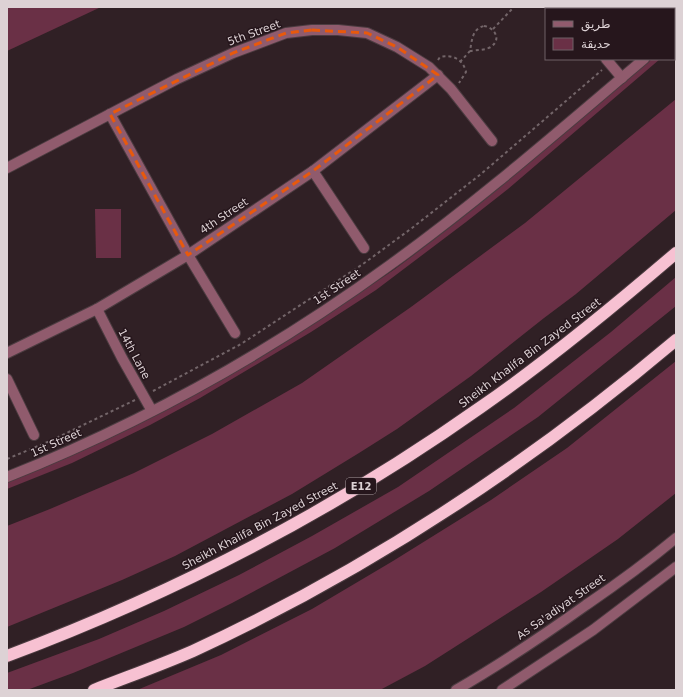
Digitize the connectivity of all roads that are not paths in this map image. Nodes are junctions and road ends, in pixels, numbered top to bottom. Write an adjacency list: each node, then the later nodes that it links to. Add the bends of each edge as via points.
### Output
1 (643, 60): 4 (street, 1st Street)
2 (608, 61): 4 (street)
3 (438, 75): 5 (street, 5th Street, via 430,66 367,33 338,30 286,33 233,52); 6 (street, 5th Street); 8 (street, 4th Street)
4 (622, 78): 17 (street, 1st Street, via 524,160 390,266 296,329 208,382)
5 (110, 114): 7 (street, 5th Street); 11 (street)
6 (492, 141)
7 (7, 168)
8 (313, 171): 9 (street); 11 (street, 4th Street)
9 (364, 248)
10 (676, 253): 22 (highway, Sheikh Khalifa Bin Zayed Street / E12, via 526,375 436,438 343,497 282,532 188,579 90,623)
11 (188, 255): 12 (street, 4th Street); 13 (street)
12 (97, 308): 15 (street, 4th Street); 17 (street, 14th Lane)
13 (235, 334)
14 (676, 340): 23 (highway, via 547,442 400,541 308,593 192,652)
15 (7, 352)
16 (7, 379): 18 (street)
17 (152, 411): 19 (street, 1st Street)
18 (34, 435)
19 (7, 477)
20 (676, 538): 24 (street, As Sa'adiyat Street, via 575,613)
21 (676, 567): 25 (street, via 593,630)
22 (7, 656)
23 (94, 690)
24 (456, 690)
25 (502, 690)

